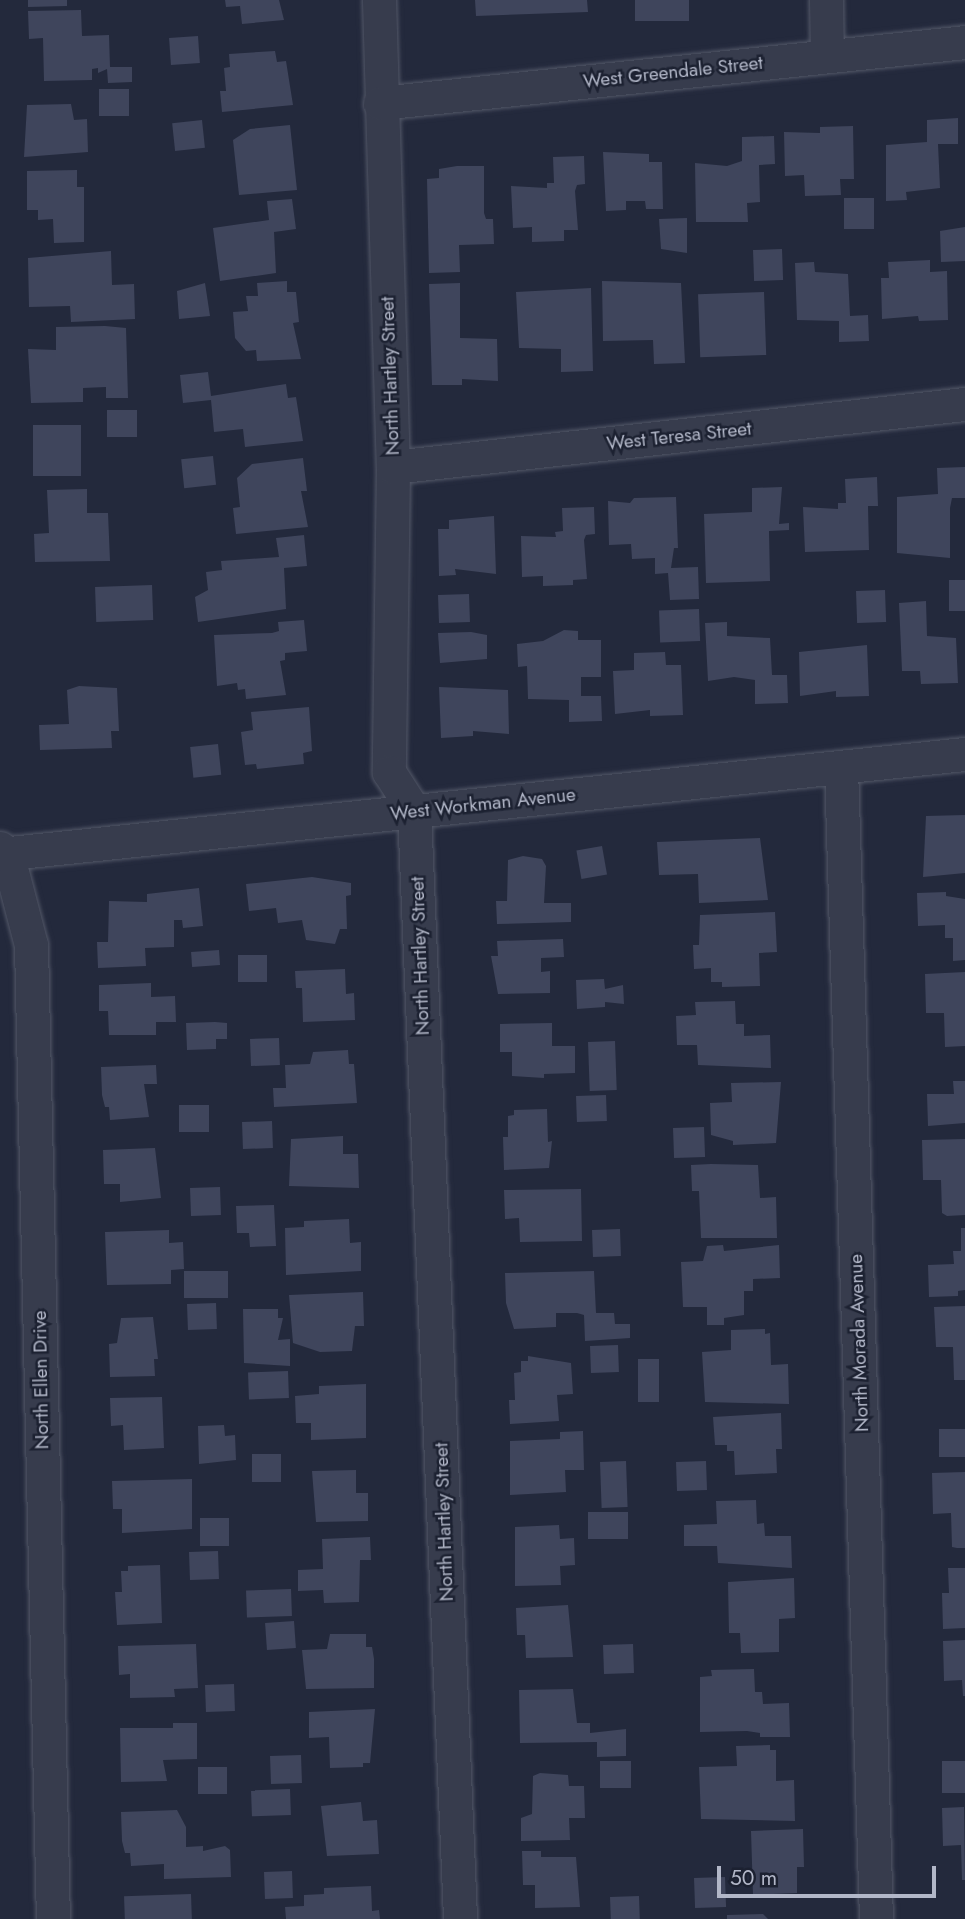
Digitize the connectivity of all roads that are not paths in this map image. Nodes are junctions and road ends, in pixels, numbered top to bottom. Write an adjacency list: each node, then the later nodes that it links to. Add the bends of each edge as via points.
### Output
1 (379, 0): 5 (street, North Hartley Street)
2 (826, 0): 4 (street)
3 (965, 42): 4 (street, West Greendale Street)
4 (827, 56): 5 (street, West Greendale Street)
5 (380, 103): 7 (street, North Hartley Street)
6 (965, 404): 7 (street, West Teresa Street)
7 (393, 467): 10 (street, North Hartley Street, via 389,772)
8 (965, 754): 9 (street, West Workman Avenue)
9 (841, 767): 10 (street, West Workman Avenue); 14 (street, North Morada Avenue)
10 (414, 811): 11 (street, West Workman Avenue); 13 (street, North Hartley Street)
11 (2, 852): 12 (street, North Ellen Drive, via 31,945)
12 (53, 1919)
13 (460, 1919)
14 (876, 1919)

